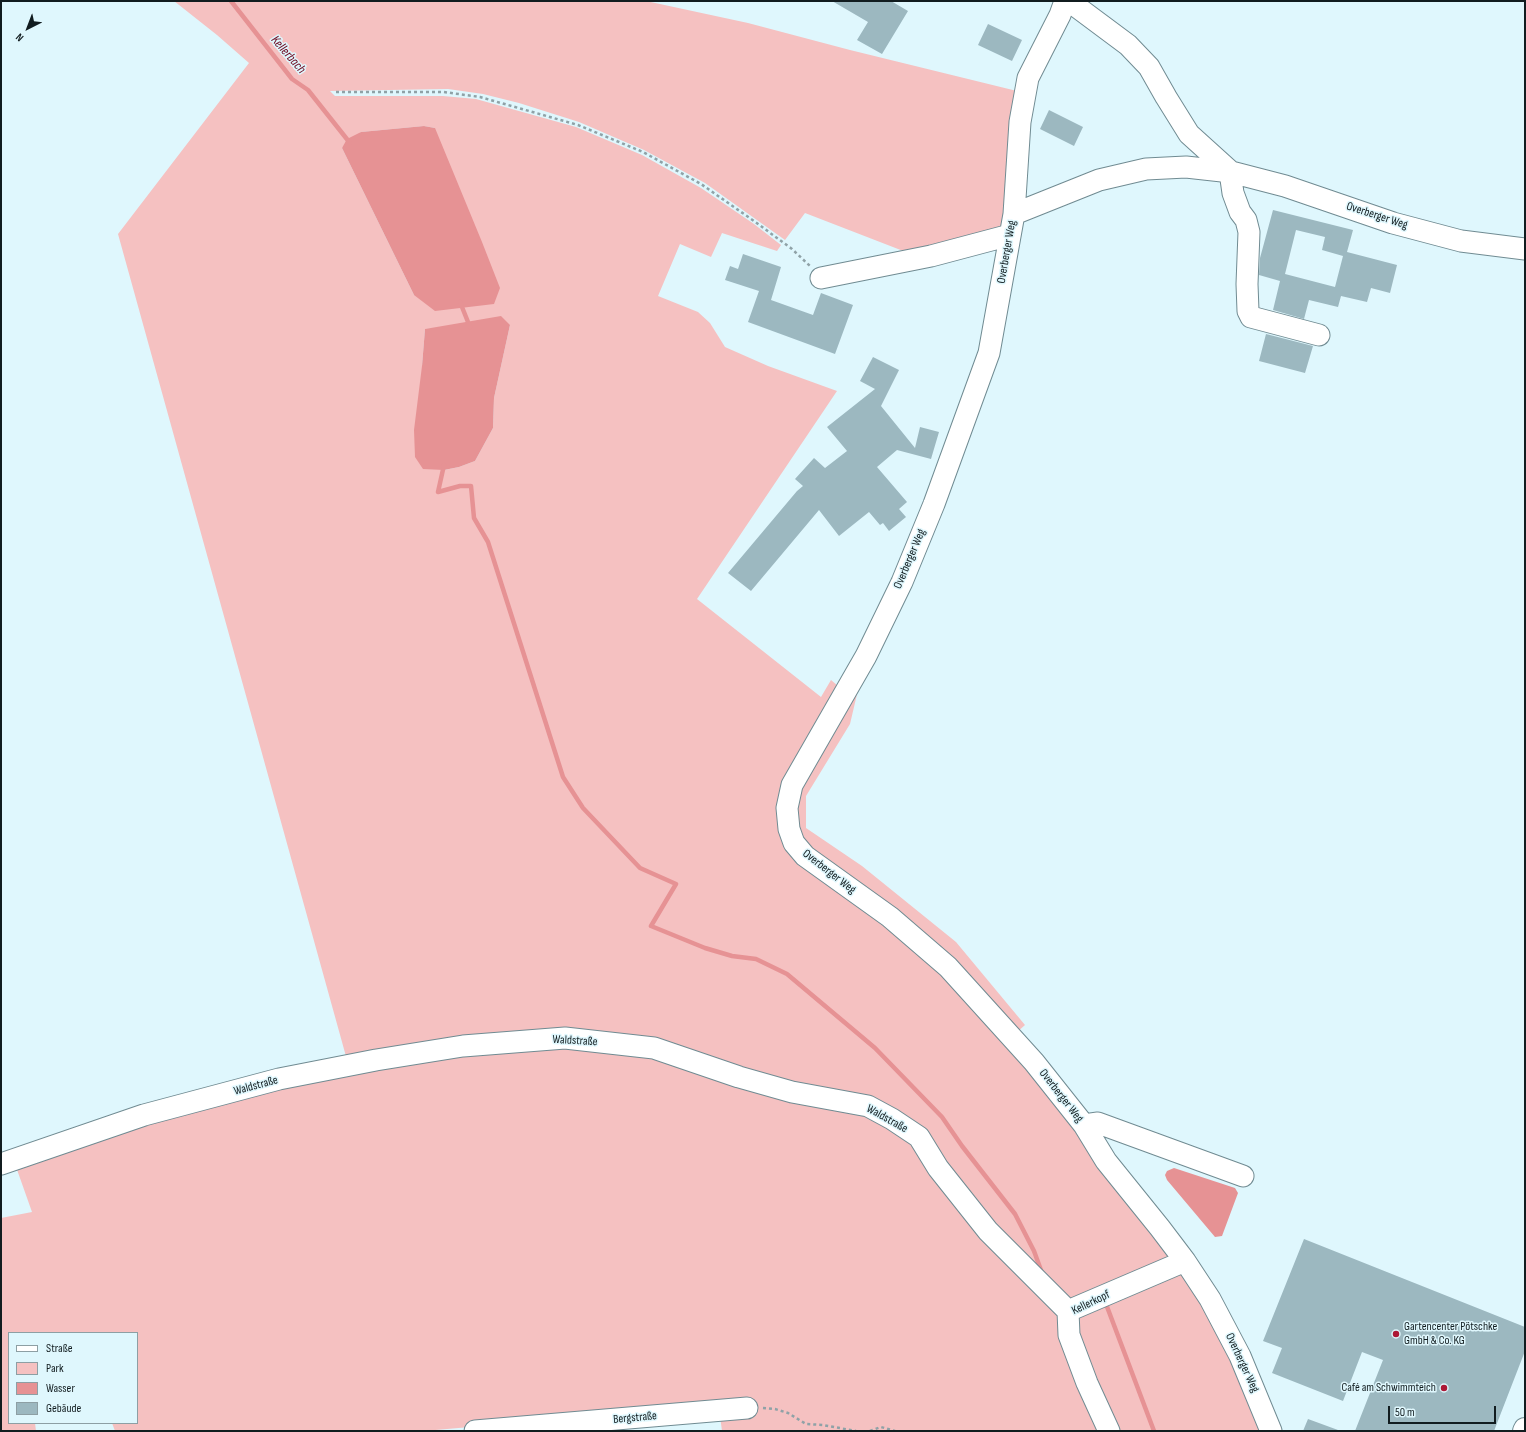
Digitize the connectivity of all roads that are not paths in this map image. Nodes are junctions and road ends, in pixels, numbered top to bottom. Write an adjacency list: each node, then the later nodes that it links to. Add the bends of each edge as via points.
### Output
1 (1065, 1): 4 (street, Overberger Weg, via 1028,78 1020,122)
2 (1069, 1): 3 (street, Overberger Weg, via 1128,45 1149,67 1189,134)
3 (1231, 172): 4 (street, Overberger Weg, via 1186,167 1146,169 1099,180); 6 (street, Overberger Weg, via 1285,186 1393,222 1461,241); 8 (street, via 1233,193 1249,232 1247,284 1248,311 1251,317)
4 (1014, 214): 5 (street, Overberger Weg)
5 (1010, 235): 7 (street, via 931,256); 9 (street, Overberger Weg, via 990,353 934,504 902,582 866,656 792,785 787,808 789,829 794,842 805,856 890,918 948,967 1034,1062)
6 (1525, 249)
7 (821, 278)
8 (1319, 335)
9 (1084, 1125): 11 (street, via 1098,1123); 12 (street, Overberger Weg, via 1106,1161)
10 (1, 1164): 13 (street, Waldstraße, via 144,1115 279,1079 376,1060 463,1046 565,1038 654,1048 792,1092 868,1106 898,1123 919,1137 938,1168 988,1231)
11 (1243, 1176)
12 (1185, 1261): 13 (street, Kellerkopf); 17 (street, Overberger Weg, via 1210,1299 1240,1356)
13 (1068, 1311): 16 (street, Kellerkopf, via 1069,1335)
14 (748, 1408): 15 (street, Bergstraße)
15 (475, 1431)
16 (1108, 1431)
17 (1271, 1431)

